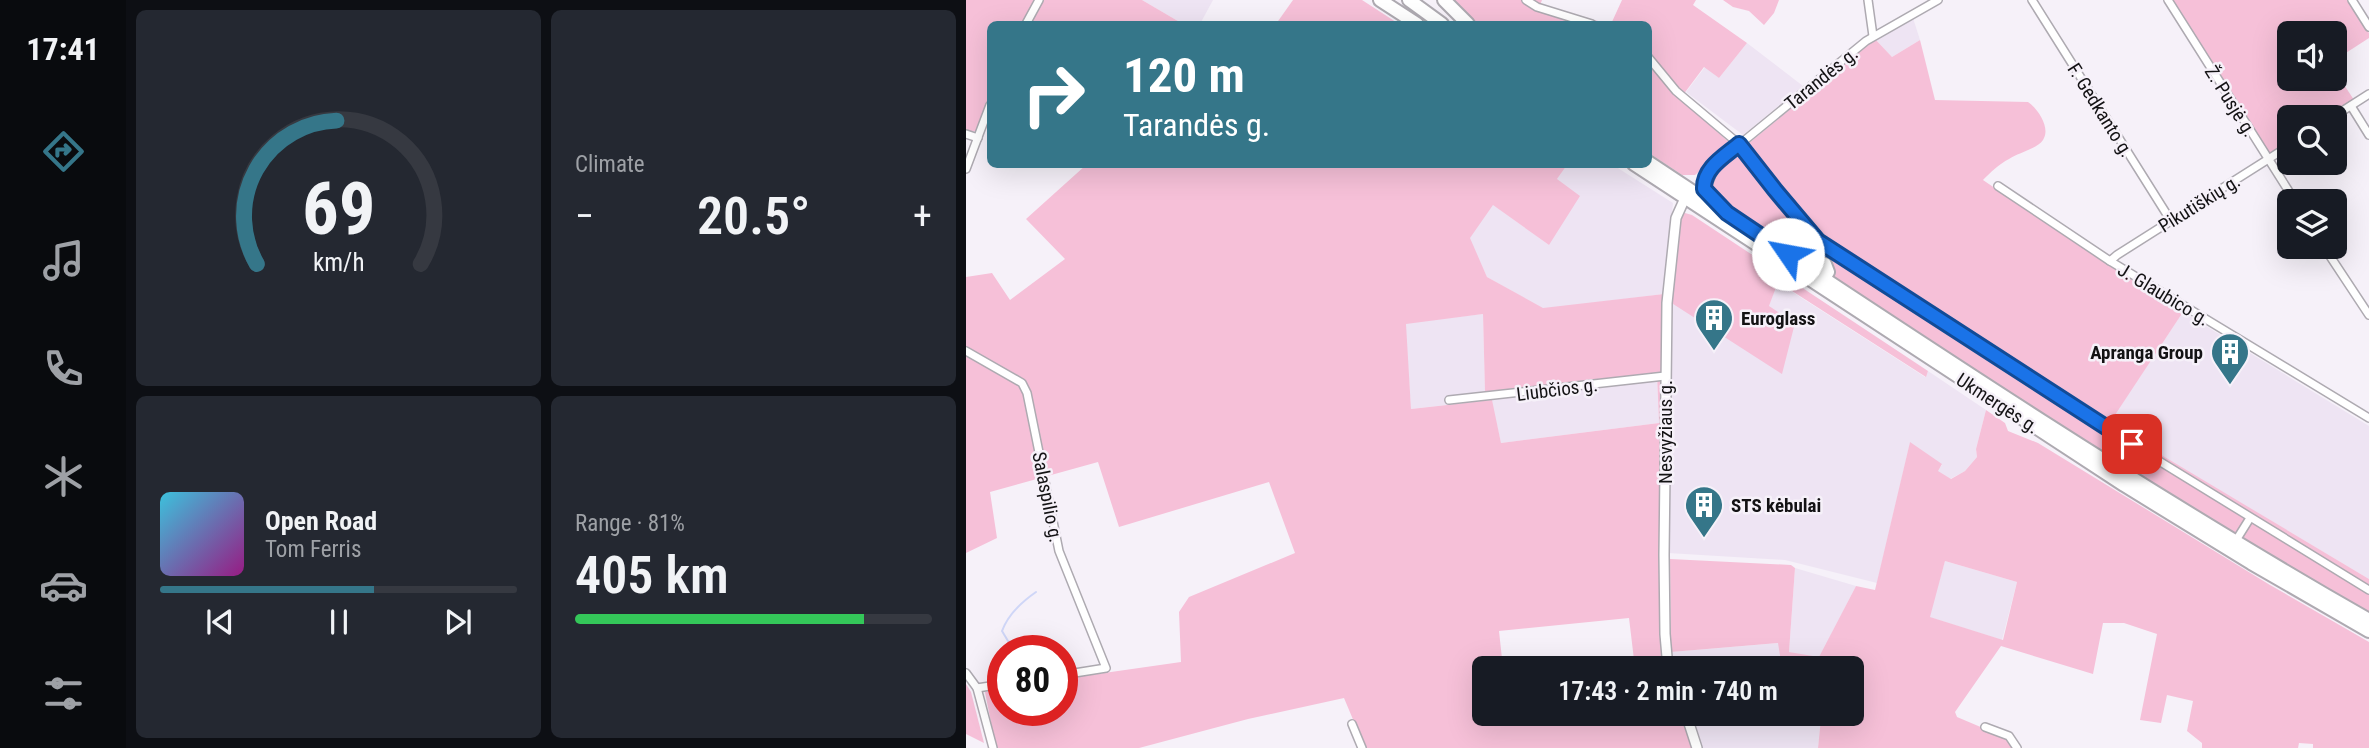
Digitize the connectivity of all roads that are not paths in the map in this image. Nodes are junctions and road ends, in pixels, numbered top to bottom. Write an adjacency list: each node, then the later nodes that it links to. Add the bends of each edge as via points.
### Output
1 (1039, 0): 15 (street)
2 (1380, 0): 16 (highway)
3 (1396, 0): 17 (highway)
4 (1409, 0): 18 (highway)
5 (1444, 0): 19 (highway)
6 (1526, 0): 13 (street)
7 (1868, 0): 22 (street)
8 (1919, 0): 14 (street)
9 (1938, 0): 14 (street, Tarandės g.)
10 (2032, 0): 43 (street, F. Gedkanto g.)
11 (2168, 0): 33 (street, Ž. Pusjė g.)
12 (2352, 0): 21 (street)
13 (1538, 4): 20 (street)
14 (1924, 9): 22 (street, Tarandės g.)
15 (1028, 21)
16 (1412, 21)
17 (1420, 21)
18 (1438, 21)
19 (1465, 21)
20 (1584, 21)
21 (2369, 27)
22 (1874, 36): 31 (street, Tarandės g.)
23 (1652, 62): 31 (street, via 1676,91)
24 (2369, 94): 25 (street)
25 (2351, 106): 26 (street); 29 (street)
26 (2347, 108)
27 (987, 113): 30 (street)
28 (966, 134): 30 (street)
29 (2369, 135)
30 (978, 138): 37 (street)
31 (1739, 144): 35 (street, Tarandės g.); 53 (street, via 1818,241)
32 (2277, 153): 33 (street, Pikutiškių g.)
33 (2268, 159): 40 (street, Ž. Pusjė g.); 43 (street, Pikutiškių g.)
34 (1652, 164): 38 (highway)
35 (1712, 167): 38 (highway, via 1692,179); 42 (highway, via 1704,189)
36 (1640, 168): 41 (highway, Ukmergės g.)
37 (966, 169)
38 (1662, 170): 42 (highway)
39 (1998, 186): 45 (street, J. Glaubico g.)
40 (2287, 189)
41 (1685, 198): 46 (highway, Ukmergės g.); 50 (street, Nesvyžiaus g., via 1676,218)
42 (1727, 213): 47 (highway, via 1788,254 1825,264 1829,272)
43 (2171, 221): 45 (street, Pikutiškių g.)
44 (2332, 259): 48 (street)
45 (2110, 261): 52 (street, J. Glaubico g.)
46 (1793, 270): 47 (highway); 57 (highway, Ukmergės g., via 2124,485)
47 (1824, 278): 54 (highway, Ukmergės g.)
48 (2369, 315)
49 (966, 351): 59 (street, Salaspilio g., via 1022,383 1027,393 1058,548 1106,668)
50 (1665, 376): 51 (street, Liubčios g.); 58 (street, Nesvyžiaus g.)
51 (1449, 400)
52 (2369, 418)
53 (2250, 518): 54 (street); 55 (street)
54 (2234, 542): 56 (highway, Ukmergės g.)
55 (2369, 590)
56 (2369, 620)
57 (2369, 631)
58 (1667, 656)
59 (1078, 672)
60 (966, 673): 62 (street)
61 (987, 686): 62 (street)
62 (977, 688): 66 (street)
63 (1352, 724): 67 (street)
64 (1690, 726): 68 (street)
65 (1985, 727): 69 (street, via 2009,736)
66 (993, 748)
67 (1362, 748)
68 (1697, 748)
69 (2018, 748)

